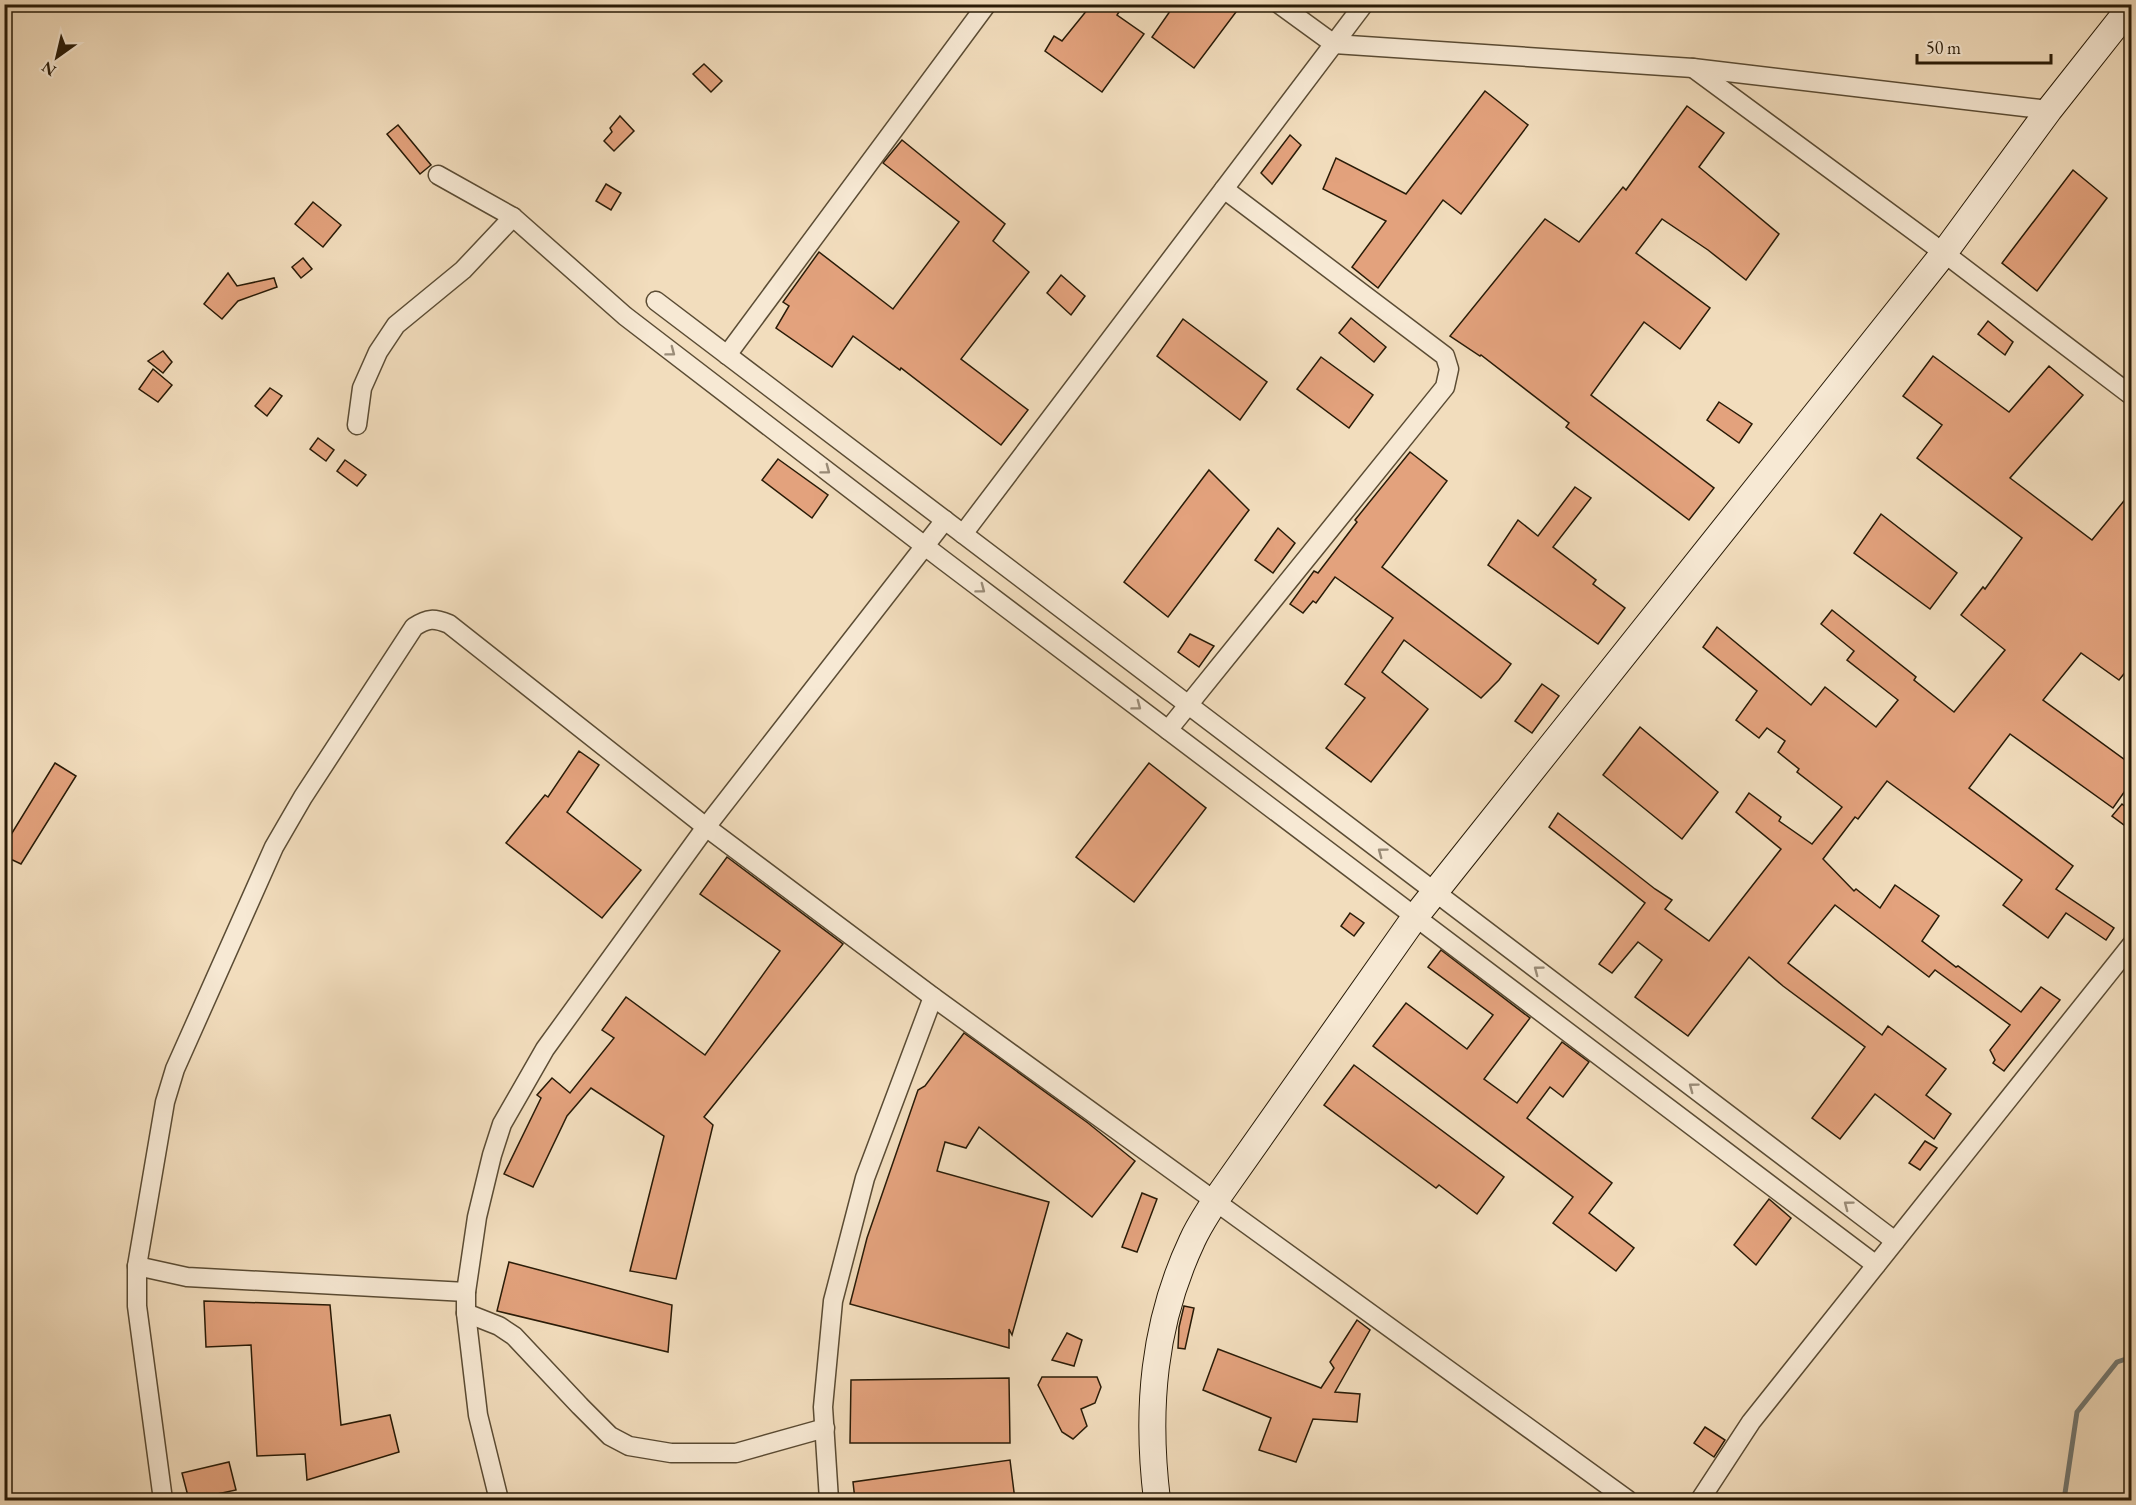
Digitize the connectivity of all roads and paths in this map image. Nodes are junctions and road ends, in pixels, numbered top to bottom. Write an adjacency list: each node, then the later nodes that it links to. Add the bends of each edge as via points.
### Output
1 (987, 4): 13 (street)
2 (1280, 4): 5 (street)
3 (1364, 4): 5 (street)
4 (2132, 5): 7 (street)
5 (1334, 44): 6 (street); 9 (street)
6 (1693, 68): 7 (street); 11 (street)
7 (2049, 110): 11 (street)
8 (438, 175): 10 (street)
9 (1224, 189): 17 (street); 19 (street, via 1445,356 1449,369 1445,387)
10 (513, 216): 15 (street, via 463,270 396,325 378,352 362,388); 18 (street, one-way to 18, via 625,316)
11 (1944, 253): 14 (street); 22 (street)
12 (656, 301): 13 (street)
13 (727, 355): 16 (street)
14 (2132, 396)
15 (357, 425)
16 (945, 520): 17 (street); 18 (street)
17 (963, 534): 19 (street)
18 (924, 545): 20 (street, one-way to 20); 21 (street)
19 (1188, 705): 20 (street); 22 (street, one-way to 19)
20 (1168, 730): 23 (street)
21 (706, 827): 25 (street); 29 (street, via 450,624 426,619 414,627 274,847 175,1069 165,1102); 30 (street, via 545,1049 502,1124 477,1217)
22 (1436, 892): 23 (street); 27 (street, one-way to 22)
23 (1416, 917): 26 (street); 28 (street)
24 (2132, 944): 27 (street)
25 (933, 996): 26 (street); 32 (street, via 865,1178 833,1301 823,1407)
26 (1215, 1201): 36 (street, via 1192,1240 1175,1282 1155,1364 1151,1407); 37 (street)
27 (1895, 1241): 28 (street)
28 (1876, 1265): 38 (street, via 1751,1422)
29 (137, 1266): 30 (street, via 187,1277); 33 (street, via 137,1306)
30 (466, 1292): 31 (street)
31 (466, 1313): 32 (street, via 514,1336 610,1436 629,1446 670,1453 736,1453); 34 (street, via 478,1415)
32 (825, 1428): 35 (street)
33 (164, 1500)
34 (499, 1500)
35 (829, 1500)
36 (1157, 1500)
37 (1628, 1500)
38 (1700, 1500)

